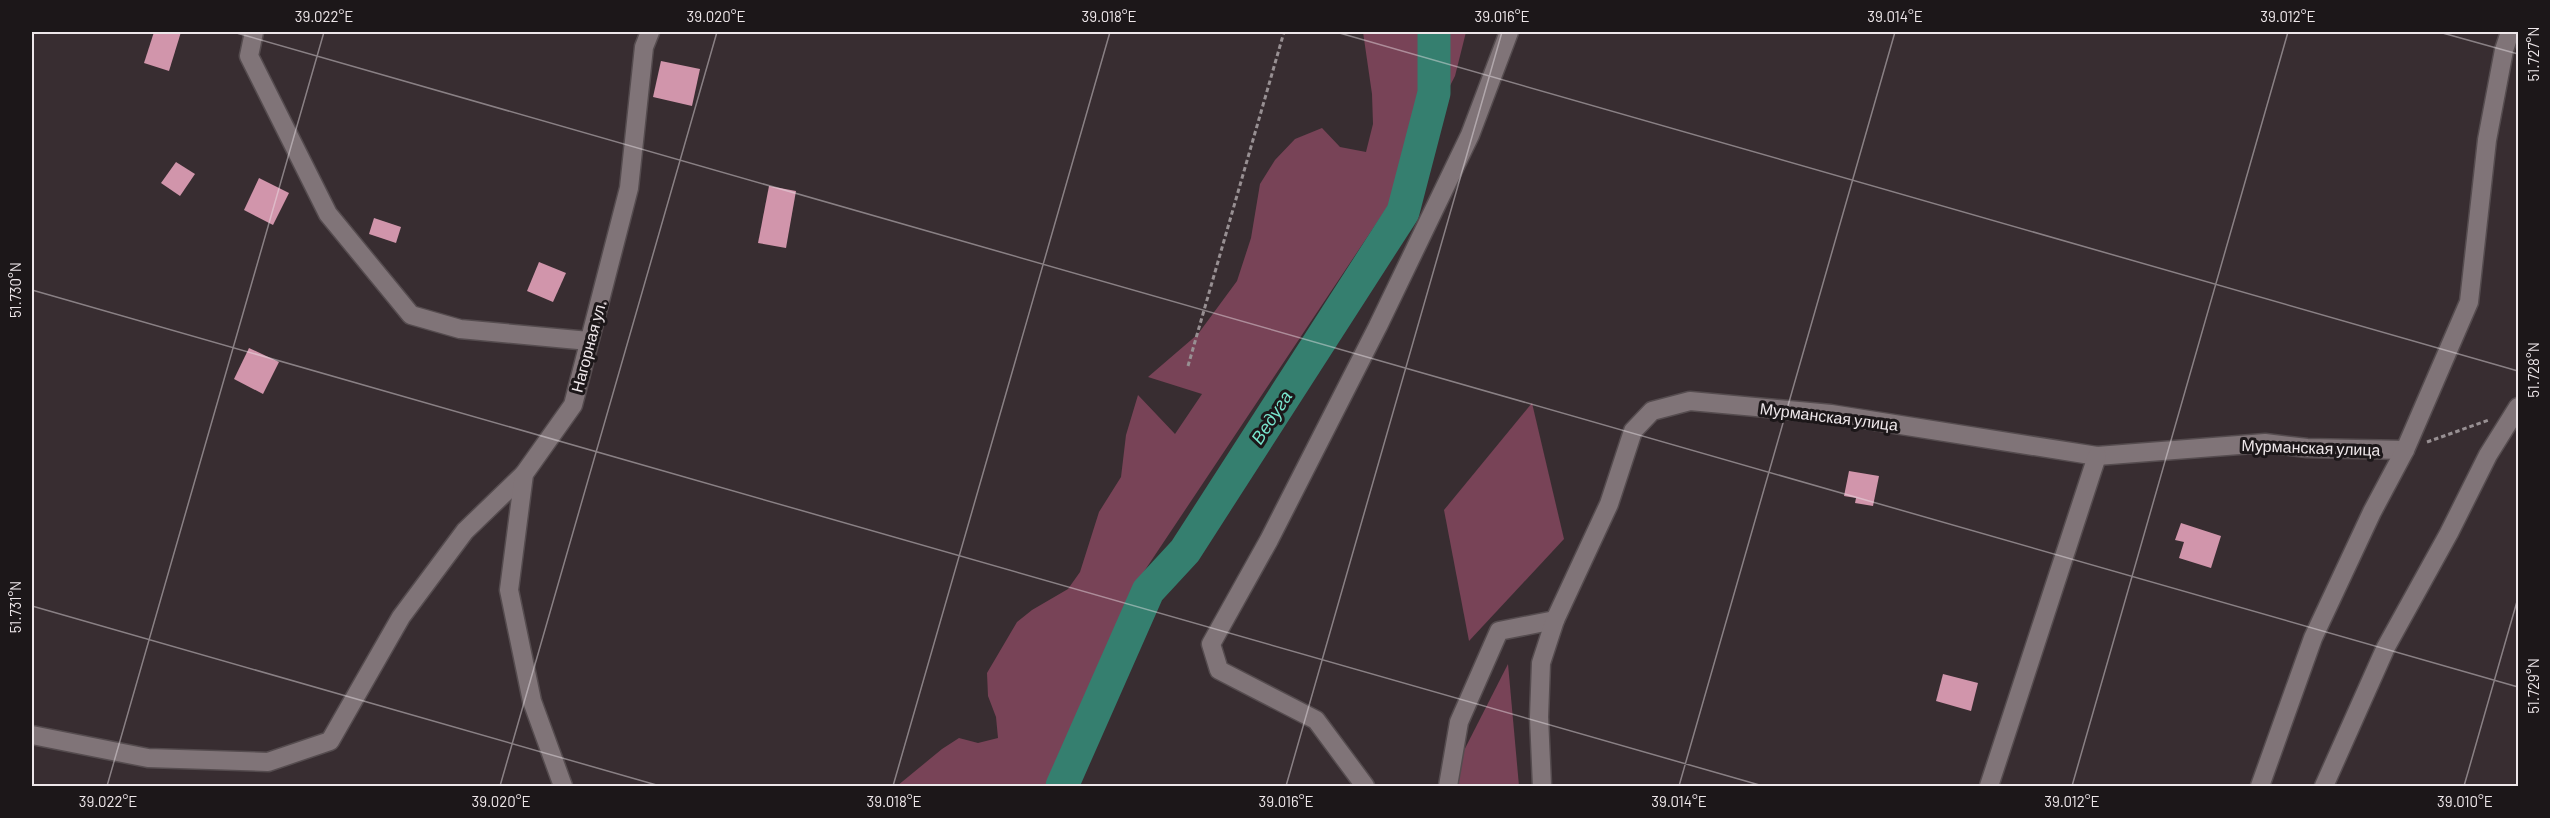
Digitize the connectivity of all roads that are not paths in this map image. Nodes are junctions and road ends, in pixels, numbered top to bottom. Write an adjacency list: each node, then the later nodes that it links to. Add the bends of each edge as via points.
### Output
1 (255, 32): 5 (street, via 249,56 328,214 411,315 460,328)
2 (650, 32): 5 (street, Нагорная ул., via 644,47 629,188)
3 (1509, 32): 13 (street, via 1470,135 1378,326 1211,644 1219,670 1316,720)
4 (2510, 32): 7 (street, via 2487,140 2469,302)
5 (590, 341): 9 (street, Нагорная ул., via 573,405)
6 (2517, 409): 18 (street, via 2488,455 2386,647)
7 (2405, 450): 8 (street, Мурманская улица, via 2265,443); 17 (street, via 2313,638)
8 (2097, 456): 10 (street, Мурманская улица, via 1831,414 1690,401 1652,411 1634,431 1609,504); 16 (street)
9 (524, 474): 11 (street, via 465,531 401,617 330,741 268,762 148,758); 12 (street, Нагорная ул., via 509,590 532,701)
10 (1555, 620): 14 (street, via 1499,631 1459,722); 15 (street, Мурманская улица, via 1541,663)
11 (32, 735)
12 (563, 786)
13 (1365, 786)
14 (1448, 786)
15 (1542, 786)
16 (1989, 786)
17 (2260, 786)
18 (2324, 786)

